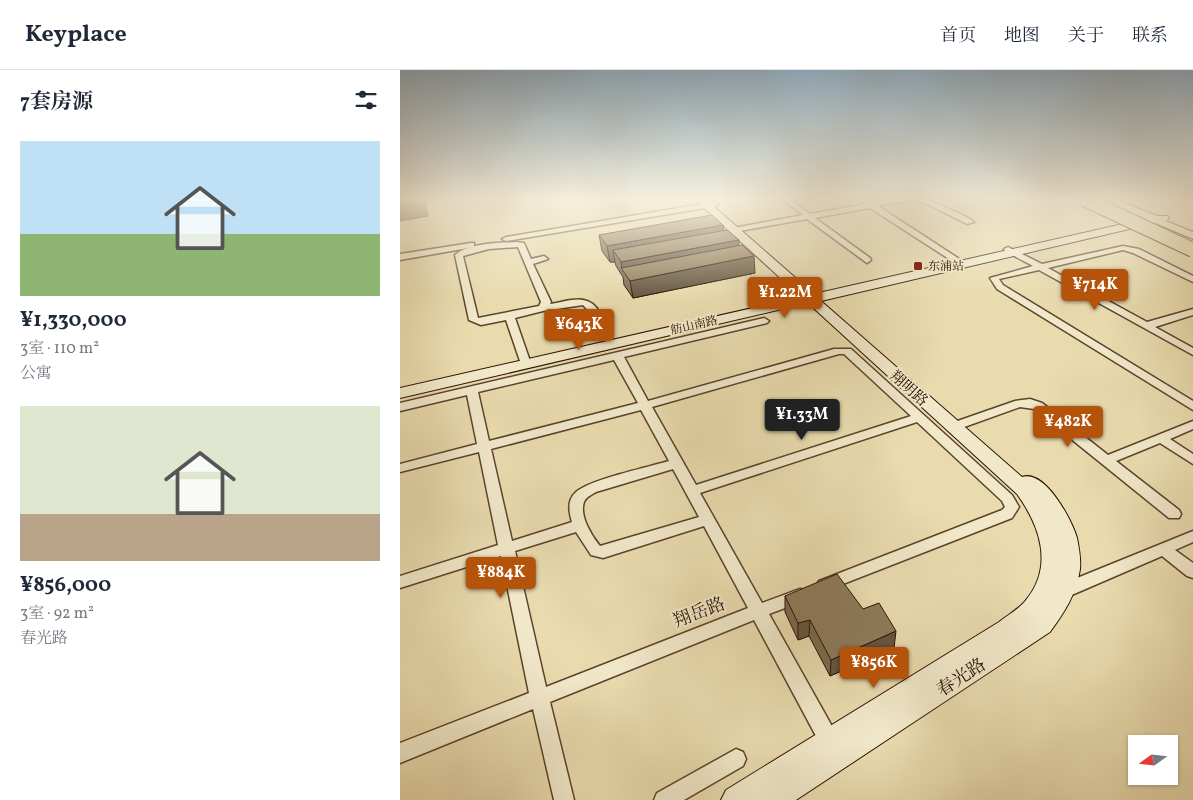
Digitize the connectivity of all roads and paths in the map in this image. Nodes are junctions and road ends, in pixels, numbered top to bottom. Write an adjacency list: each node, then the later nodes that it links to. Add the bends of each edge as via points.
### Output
1 (536, 232): 18 (street)
2 (740, 232): 25 (street, 翔明路)
3 (831, 232): 20 (street)
4 (913, 232): 22 (street)
5 (1081, 232): 12 (street)
6 (1091, 232): 12 (street, 舫山南路)
7 (1107, 232): 12 (street)
8 (1133, 232): 13 (street)
9 (1142, 232): 13 (street)
10 (1155, 232): 16 (highway, bridge)
11 (1166, 232): 14 (highway)
12 (1061, 239): 15 (street, 舫山南路)
13 (1156, 239): 17 (street)
14 (1193, 243)
15 (1011, 250): 22 (street, 舫山南路); 23 (street)
16 (1193, 250)
17 (1193, 256)
18 (400, 257)
19 (544, 259): 21 (street)
20 (867, 260)
21 (529, 262): 26 (street, via 546,302); 29 (street, via 518,244 459,255 474,320 482,322)
22 (960, 262): 25 (street, 舫山南路)
23 (1040, 266): 24 (street, via 1123,248 1136,251); 31 (street); 39 (street, via 994,278 1008,292)
24 (1193, 279)
25 (812, 295): 34 (street, 舫山南路); 42 (street, 翔明路)
26 (543, 308): 28 (street, via 588,299); 29 (street)
27 (1193, 312): 31 (street)
28 (595, 313)
29 (510, 316): 34 (street)
30 (764, 321): 33 (street)
31 (1146, 326): 32 (street)
32 (1193, 352)
33 (617, 355): 36 (street); 38 (street)
34 (525, 361): 35 (street, 舫山南路); 37 (street, 舫山南路)
35 (400, 387)
36 (472, 390): 40 (street); 45 (street)
37 (400, 393)
38 (646, 405): 41 (street, via 847,350); 45 (street); 48 (street)
39 (1193, 406)
40 (400, 407)
41 (920, 417): 50 (street); 61 (street, 翔岳路, via 1007,498 1012,507 1007,514)
42 (958, 425): 46 (street, via 1002,408 1030,403); 59 (street, 翔明路, via 1044,494 1054,508 1069,546 1069,566); 60 (street, 翔明路, via 1024,489 1046,522 1052,539 1052,575)
43 (1193, 425): 44 (street)
44 (1161, 438): 46 (street); 47 (street)
45 (485, 446): 49 (street); 56 (street)
46 (1106, 460): 51 (street)
47 (1193, 460)
48 (677, 463): 50 (street); 53 (street, via 582,494 576,506)
49 (400, 468)
50 (692, 491): 52 (street)
51 (1174, 514)
52 (707, 520): 53 (street, via 603,552 592,547); 61 (street)
53 (581, 525): 56 (street)
54 (1193, 536): 55 (street)
55 (1164, 549): 57 (street); 59 (street)
56 (507, 550): 58 (street); 62 (street)
57 (1193, 572)
58 (400, 582)
59 (1063, 591): 60 (street); 63 (street, 春光路, via 1042,625)
60 (1033, 608): 63 (street, 春光路)
61 (757, 611): 62 (street, 翔岳路); 63 (street)
62 (539, 697): 64 (street, 翔岳路); 66 (street)
63 (833, 749): 68 (street, 春光路); 69 (street, 春光路)
64 (400, 753)
65 (736, 759): 67 (street)
66 (564, 800)
67 (664, 800)
68 (736, 800)
69 (770, 800)

